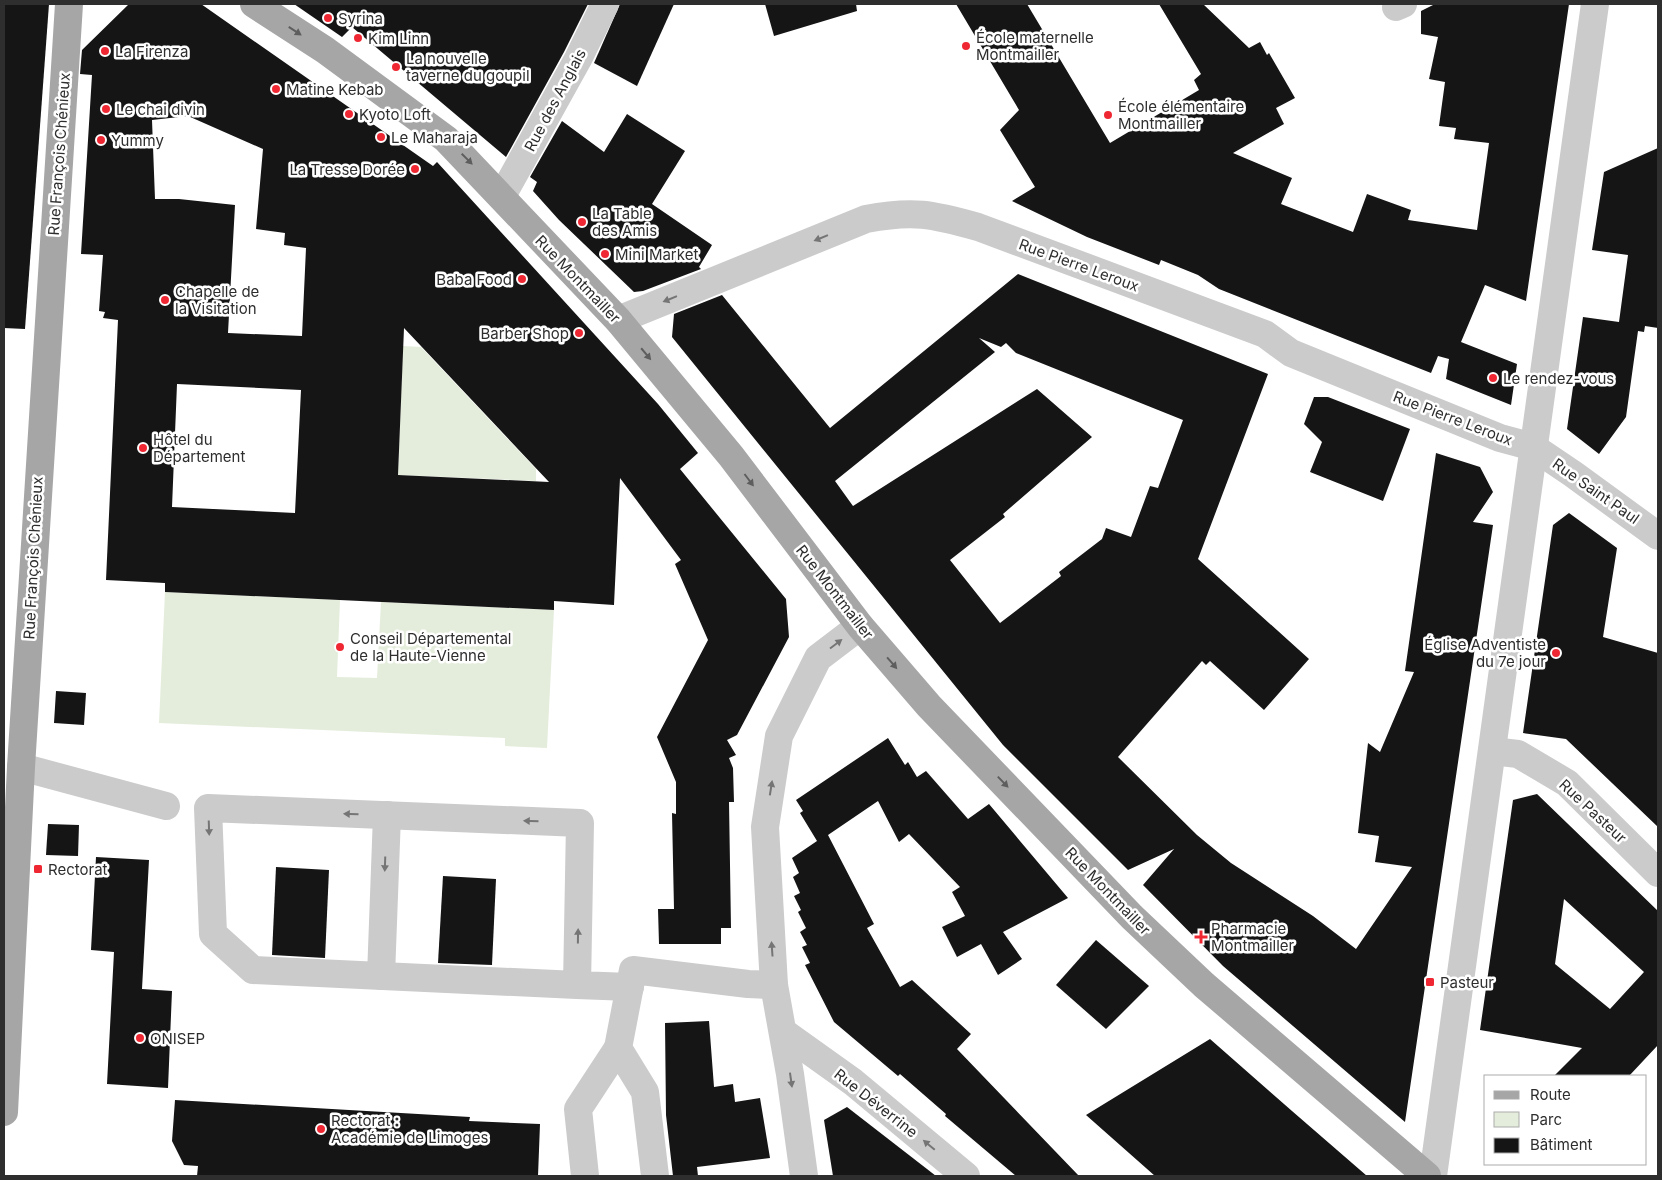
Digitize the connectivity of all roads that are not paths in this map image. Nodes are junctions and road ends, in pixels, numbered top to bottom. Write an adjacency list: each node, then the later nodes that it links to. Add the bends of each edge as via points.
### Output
1 (69, 4): 11 (main road, Rue François Chénieux)
2 (254, 4): 5 (main road, Rue Montmailler, one-way to 5, via 325,50 446,139)
3 (606, 4): 5 (street, Rue des Anglais)
4 (1595, 4): 7 (street)
5 (502, 196): 6 (main road, Rue Montmailler)
6 (618, 320): 7 (street, Rue Pierre Leroux, one-way to 6, via 1500,438 1291,353 1265,334 978,228 932,215 898,213 866,219); 9 (main road, Rue Montmailler, one-way to 9, via 731,456)
7 (1533, 447): 8 (street, Rue Saint Paul); 10 (street)
8 (1658, 536)
9 (860, 626): 18 (street, one-way to 9, via 765,827 779,736 818,658); 27 (main road, Rue Montmailler, one-way to 27, via 929,706 1132,917 1204,985)
10 (1492, 751): 14 (street, Rue Pasteur, via 1518,754 1567,783); 28 (street)
11 (21, 767): 12 (street); 21 (main road, Rue François Chénieux)
12 (166, 806)
13 (386, 815): 15 (street, one-way to 15); 15 (street, one-way to 15, via 208,808 213,934 253,970); 17 (street, one-way to 13, via 580,823)
14 (1658, 873)
15 (381, 976): 17 (street)
16 (631, 978): 17 (street); 18 (street); 20 (street)
17 (578, 985)
18 (774, 985): 19 (street)
19 (782, 1032): 25 (street, one-way to 25); 26 (street, Rue Déverrine, one-way to 19, via 853,1082)
20 (618, 1048): 23 (street, via 578,1109); 24 (street, via 645,1092)
21 (5, 1084): 22 (main road, Rue François Chénieux)
22 (4, 1112)
23 (585, 1176)
24 (654, 1176)
25 (804, 1176)
26 (966, 1176)
27 (1427, 1176)
28 (1432, 1176)

